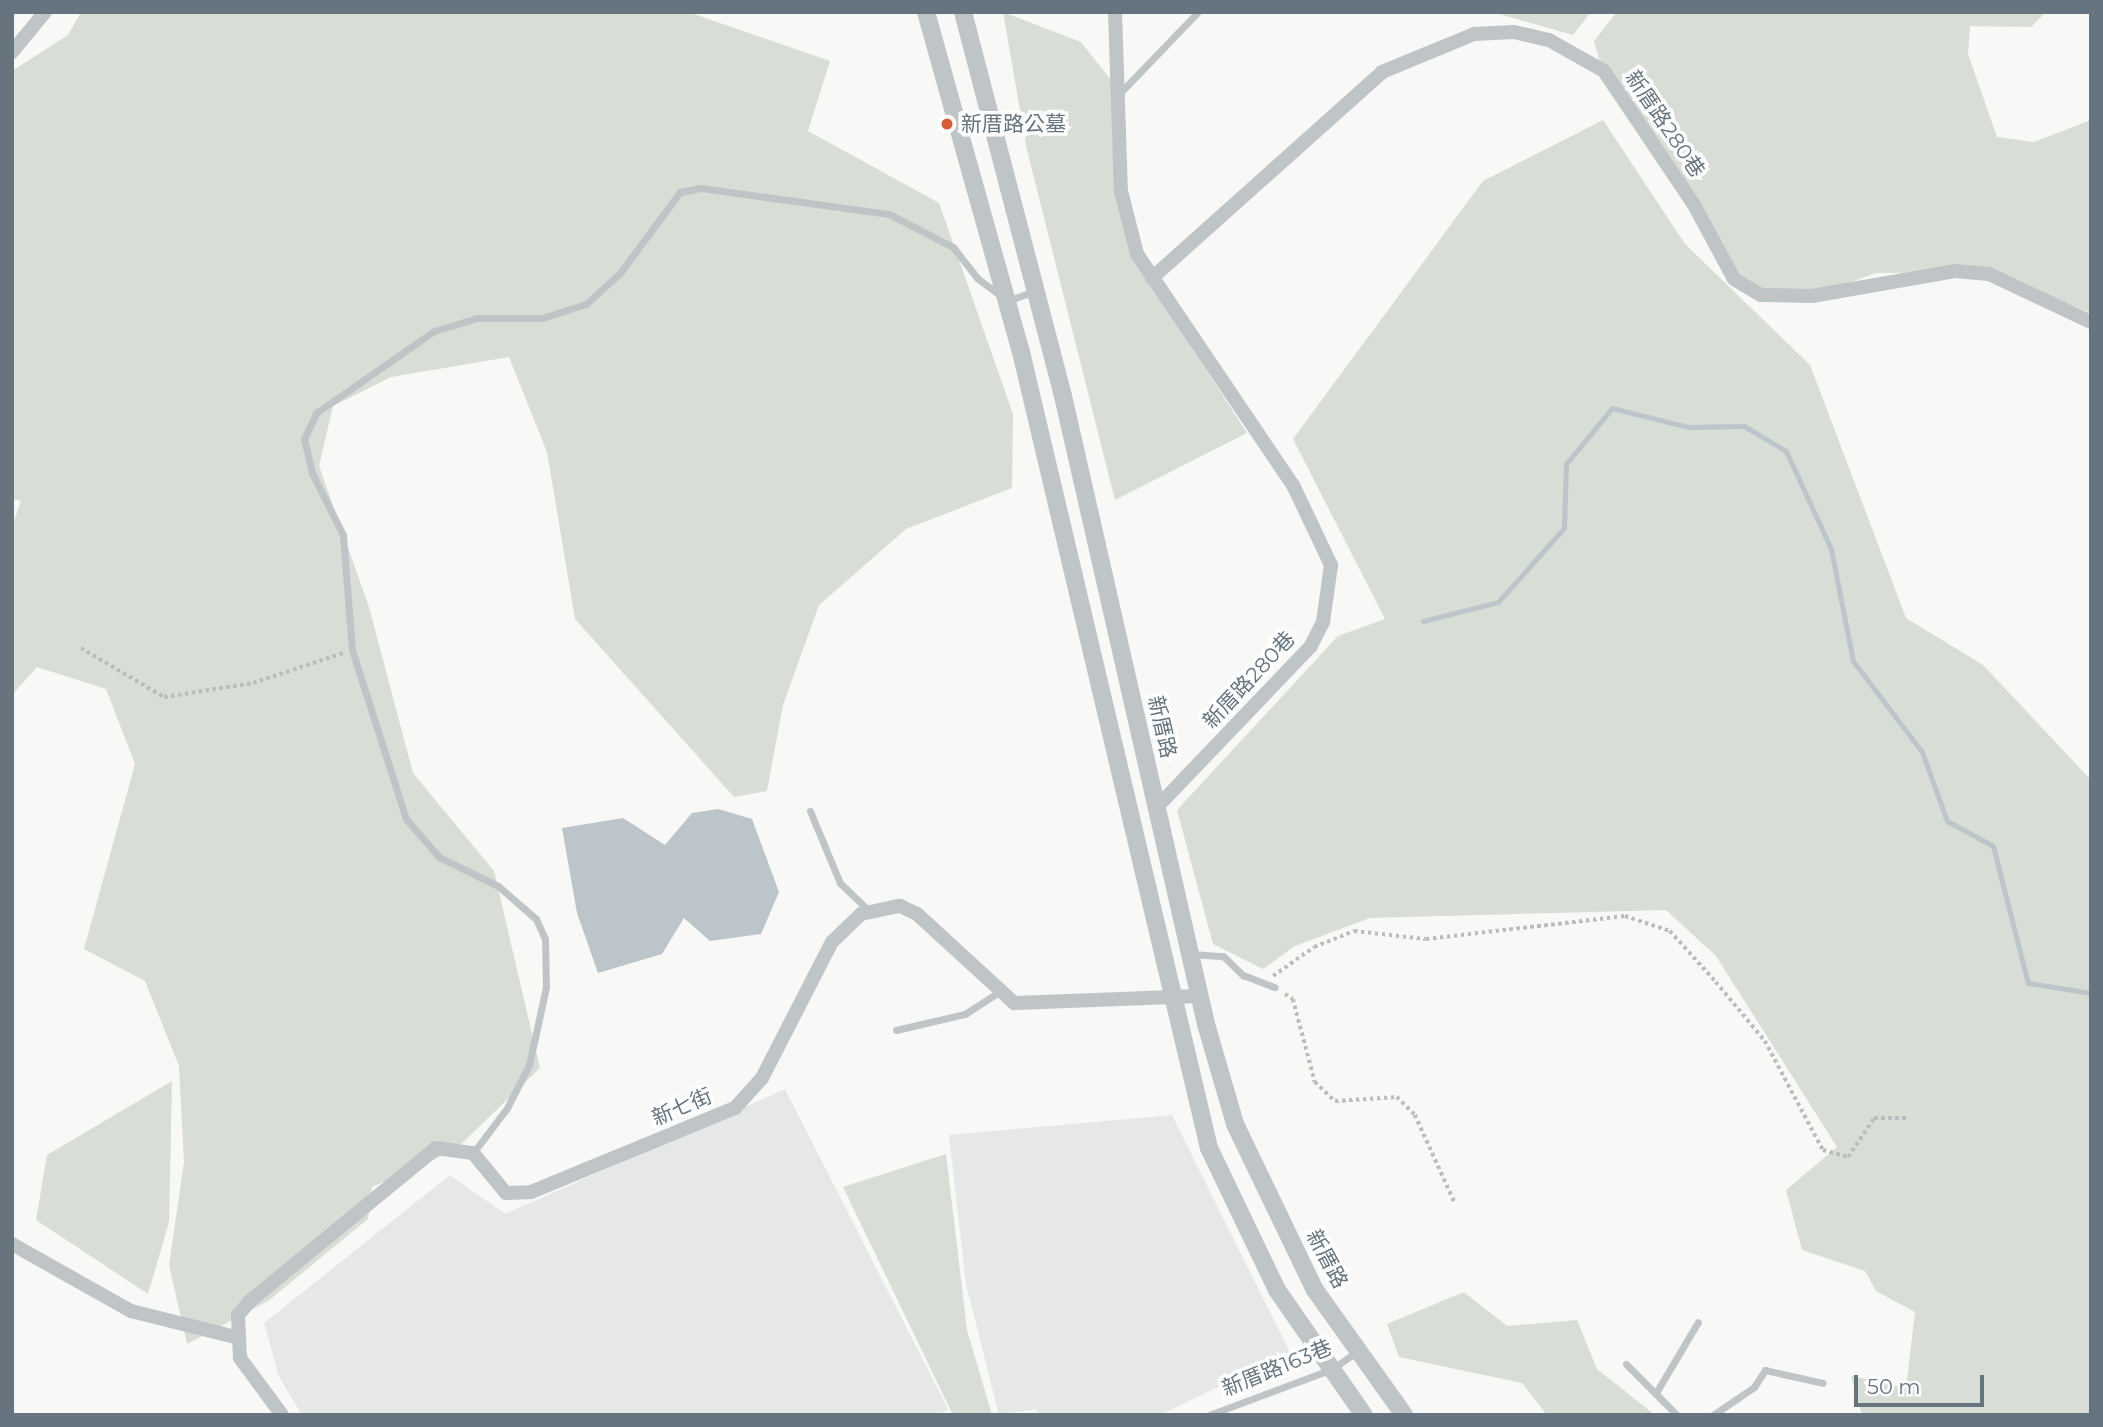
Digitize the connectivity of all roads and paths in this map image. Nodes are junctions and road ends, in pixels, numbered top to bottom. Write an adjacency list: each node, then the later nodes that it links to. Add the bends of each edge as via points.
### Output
1 (45, 12): 6 (street)
2 (926, 12): 10 (street)
3 (963, 12): 9 (street, 新厝路)
4 (1115, 12): 7 (street, 新厝路280巷)
5 (1198, 12): 7 (lane)
6 (12, 52)
7 (1118, 95): 8 (street, 新厝路280巷, via 1126,223)
8 (1152, 278): 11 (street, 新厝路280巷, via 1382,72 1474,34 1514,32 1549,40 1604,71 1694,205 1734,279 1761,295 1812,296 1955,271 1989,274); 14 (street, 新厝路280巷, via 1293,485 1326,546 1332,574 1324,622 1310,647)
9 (1037, 290): 10 (lane); 14 (street, 新厝路)
10 (1008, 301): 13 (lane, via 977,278 953,247 889,214 737,191 680,192 620,273 586,304 542,318 477,317 433,331 316,413 304,439 312,473 343,535); 17 (street)
11 (2091, 322)
12 (81, 648): 13 (path, via 164,697 253,683)
13 (352, 650): 27 (lane, via 406,819 419,840 498,887 536,919 545,939 546,987 529,1065 508,1108)
14 (1156, 808): 16 (street, 新厝路)
15 (810, 811): 18 (lane, via 840,883)
16 (1170, 866): 17 (street); 19 (street, 新厝路)
17 (1140, 870): 24 (street)
18 (869, 911): 22 (street, 新七街, via 900,906 917,914); 27 (street, 新七街, via 845,925 832,942 762,1078 734,1108 531,1192 506,1193)
19 (1190, 954): 20 (lane, via 1223,956); 23 (street, 新厝路)
20 (1263, 982): 21 (lane); 26 (path, via 1314,947 1354,930 1426,939 1626,916 1670,930 1716,982 1765,1041 1823,1150 1848,1157 1874,1118)
21 (1275, 987): 28 (path, via 1293,999 1315,1082 1335,1101 1397,1097 1415,1115)
22 (997, 993): 24 (street, 新七街, via 1032,1006 1122,995); 25 (lane, via 965,1014)
23 (1199, 996): 24 (street, 新七街); 32 (street, 新厝路, via 1235,1124 1315,1290)
24 (1171, 1000): 34 (street, via 1209,1147 1277,1290)
25 (896, 1030)
26 (1906, 1118)
27 (473, 1153): 31 (street, via 451,1145 423,1153 250,1301 238,1315)
28 (1455, 1203)
29 (12, 1244): 31 (street, via 131,1311)
30 (1698, 1322): 36 (lane)
31 (235, 1337): 37 (street, via 240,1358)
32 (1358, 1351): 34 (lane, 新厝路163巷); 40 (street, 新厝路)
33 (1626, 1364): 36 (lane)
34 (1332, 1368): 38 (lane, 新厝路163巷); 39 (street)
35 (1823, 1383): 42 (lane, via 1765,1370 1754,1387)
36 (1657, 1391): 41 (lane)
37 (282, 1415)
38 (1209, 1415)
39 (1364, 1415)
40 (1404, 1415)
41 (1678, 1415)
42 (1713, 1415)

